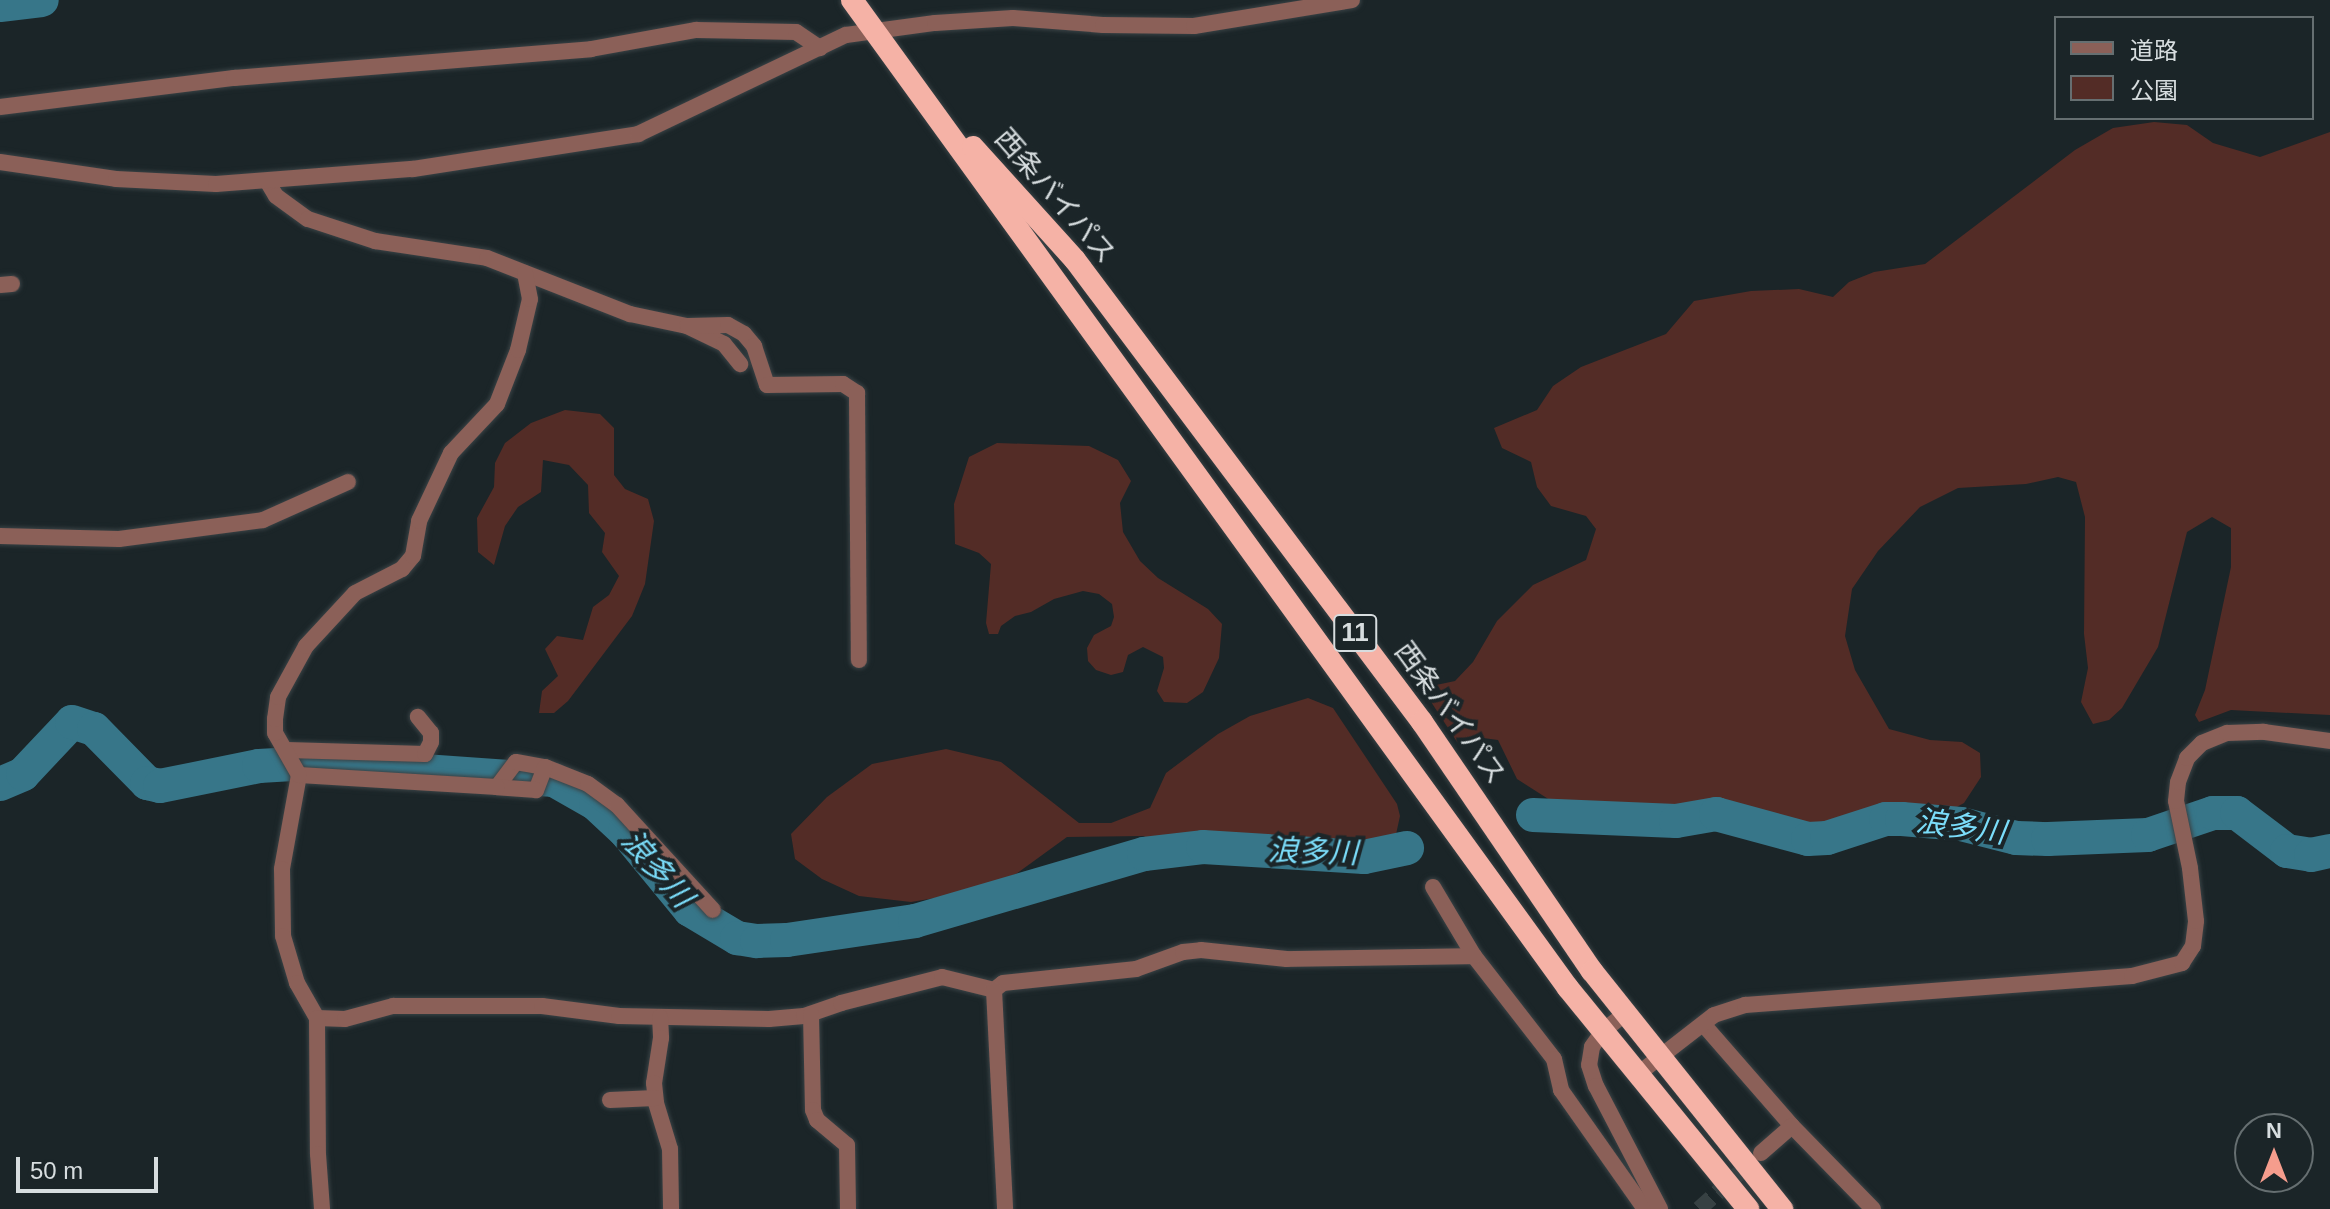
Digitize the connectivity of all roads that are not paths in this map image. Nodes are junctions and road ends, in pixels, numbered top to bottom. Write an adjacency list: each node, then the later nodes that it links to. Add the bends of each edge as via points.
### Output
1 (1352, 0): 3 (street, via 1194,26 1013,18)
2 (854, 3): 3 (highway, 西条バイパス / 11)
3 (875, 30): 4 (street, via 846,35); 5 (highway, 西条バイパス / 11)
4 (820, 48): 6 (street, via 796,32 696,30 591,49 234,78); 8 (street, via 638,134 413,169)
5 (907, 75): 24 (highway, 西条バイパス / 11, via 1075,260 1422,722); 29 (highway, 西条バイパス / 11)
6 (0, 107)
7 (0, 162): 8 (street, via 159,183)
8 (267, 181): 9 (street, via 287,205 332,228 375,241 487,258)
9 (525, 273): 10 (street, via 630,314); 17 (street, via 530,299 502,391 491,414 451,453 419,521 413,556 402,569 355,593 290,671 278,697 275,733)
10 (687, 326): 11 (street, via 724,344); 14 (street, via 728,325 744,334 754,346 767,385 843,384 857,393)
11 (740, 364)
12 (348, 482): 13 (street, via 263,520 119,539)
13 (1, 531)
14 (859, 660)
15 (418, 717): 17 (street, via 431,733 425,754)
16 (2330, 741): 28 (street, via 2227,733 2202,743 2187,758 2176,801 2196,921 2193,946 2182,963 2159,971 1745,1005)
17 (293, 762): 19 (street); 27 (street, via 282,869 283,936 297,983)
18 (542, 775): 19 (street, via 536,790); 19 (street, via 516,762); 21 (street, via 588,784 617,805)
19 (502, 780)
20 (1433, 887): 22 (street)
21 (713, 910)
22 (1474, 956): 23 (street, via 1287,959 1201,950 1127,971 1003,983); 40 (street, via 1554,1059 1561,1090)
23 (994, 990): 25 (street, via 942,977); 39 (street)
24 (1626, 1013): 29 (street); 30 (highway, 西条バイパス / 11)
25 (811, 1014): 26 (street, via 769,1019); 38 (street, via 813,1110 817,1120 847,1145)
26 (660, 1017): 27 (street, via 542,1006 393,1006 345,1019); 32 (street)
27 (317, 1018): 36 (street)
28 (1703, 1024): 30 (street); 34 (street)
29 (1603, 1031): 31 (highway, 西条バイパス / 11); 41 (street, via 1592,1047 1589,1065)
30 (1660, 1056): 31 (street); 43 (highway, 西条バイパス / 11)
31 (1638, 1074): 42 (highway, 西条バイパス / 11)
32 (655, 1098): 33 (street); 37 (street, via 670,1149)
33 (610, 1100)
34 (1792, 1126): 35 (street); 44 (street)
35 (1761, 1153)
36 (322, 1209)
37 (671, 1209)
38 (848, 1209)
39 (1005, 1209)
40 (1645, 1209)
41 (1660, 1209)
42 (1748, 1209)
43 (1782, 1209)
44 (1873, 1209)

